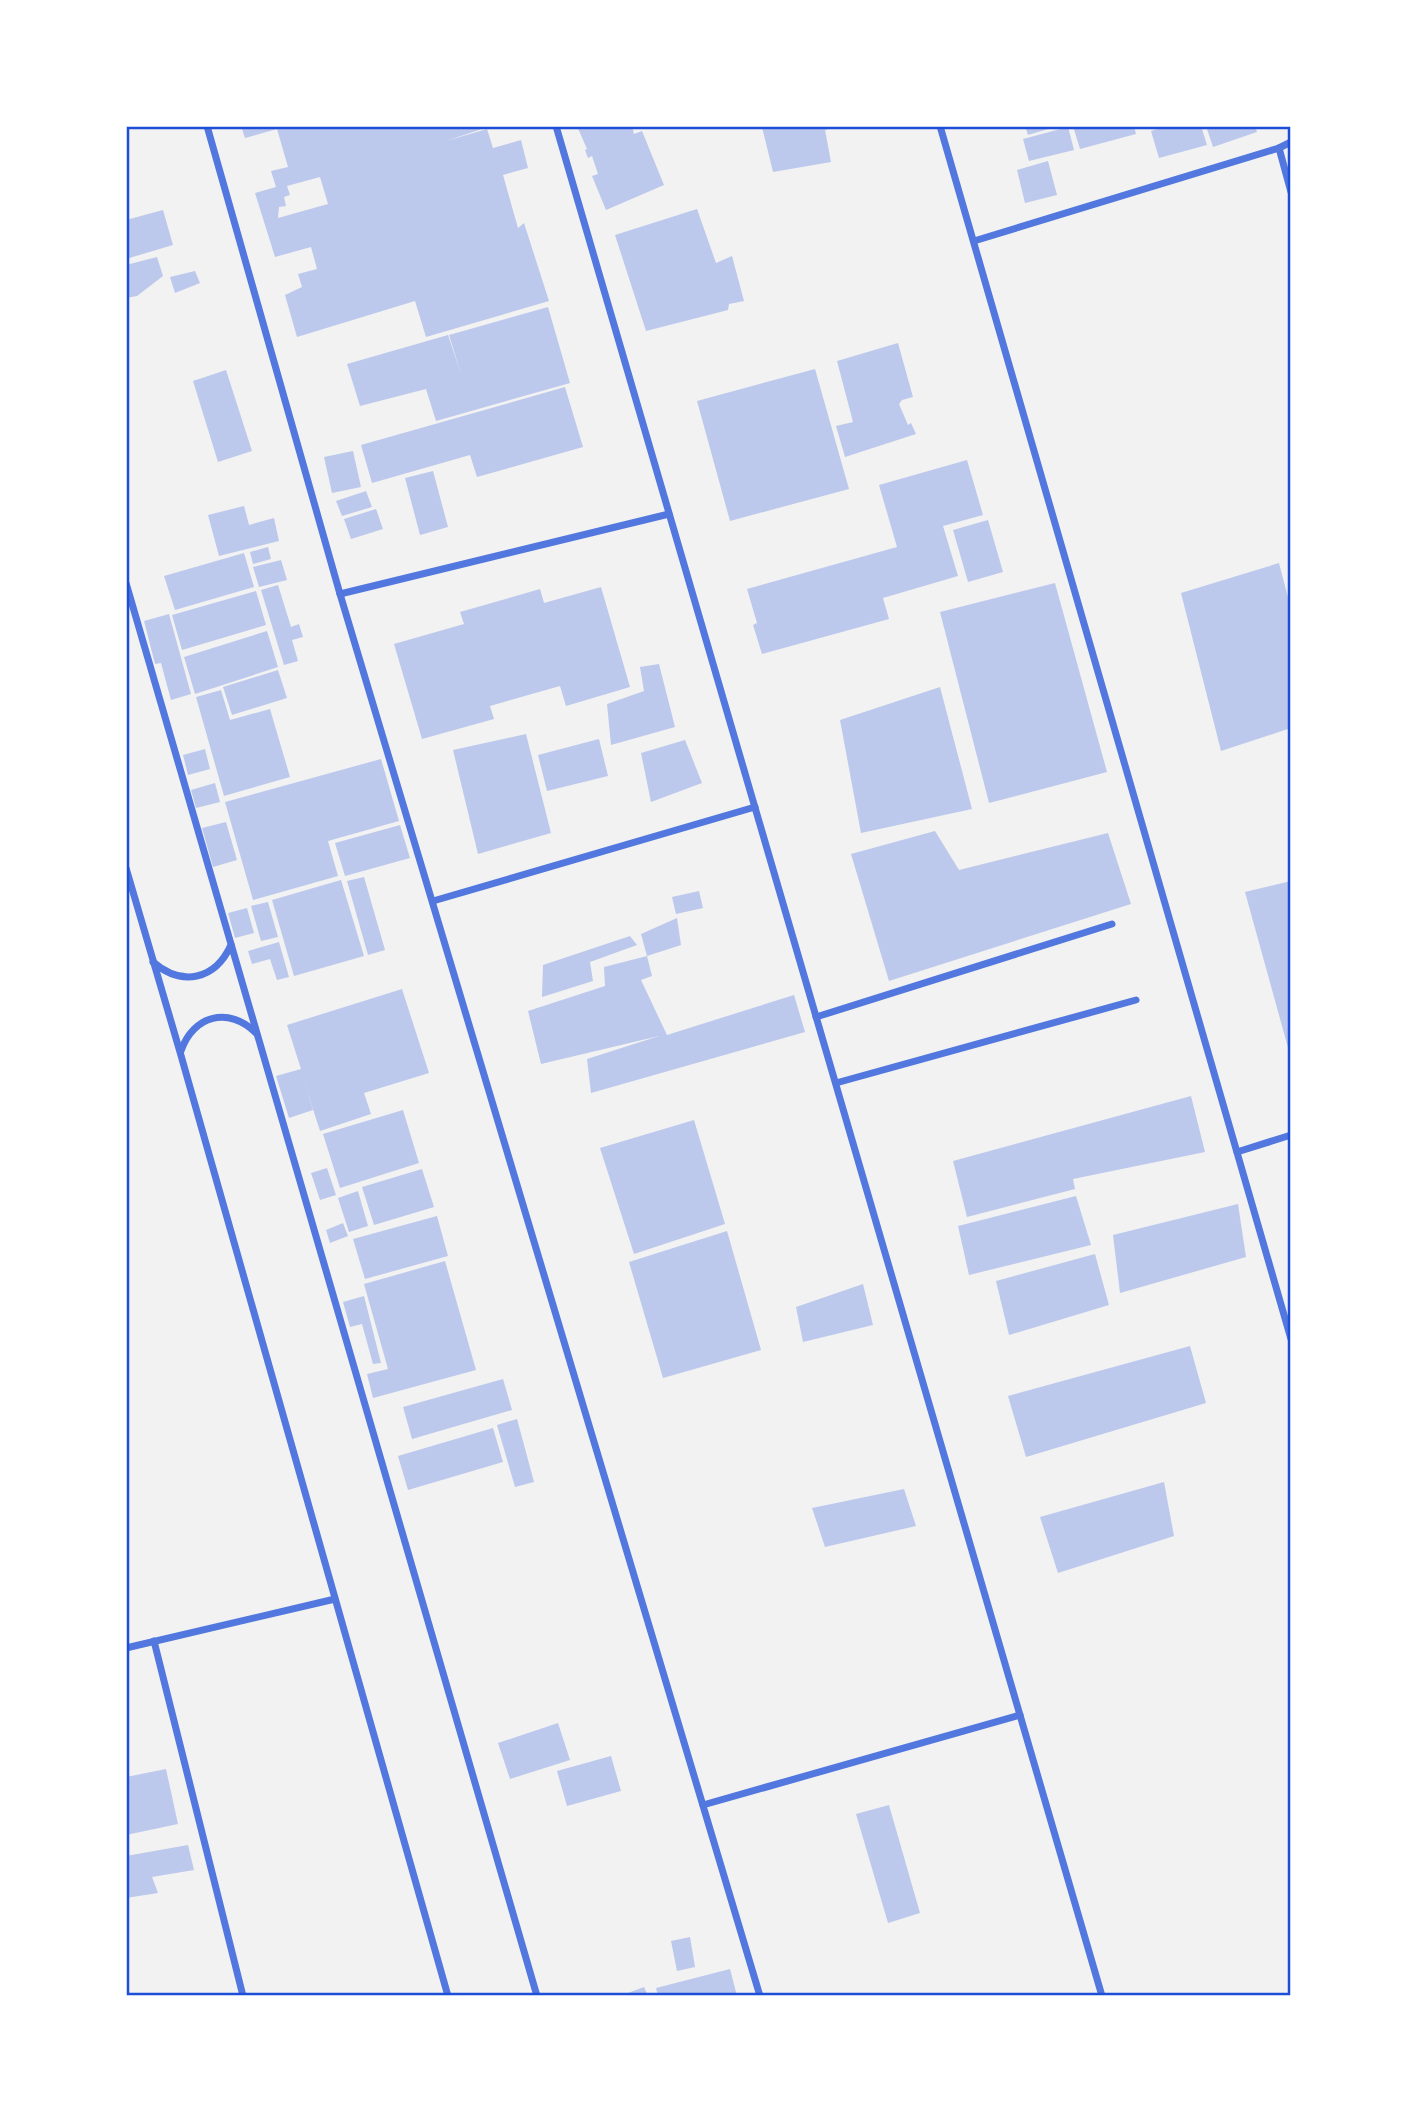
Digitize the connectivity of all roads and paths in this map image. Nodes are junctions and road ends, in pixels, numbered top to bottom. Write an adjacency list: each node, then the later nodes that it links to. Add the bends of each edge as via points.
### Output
1 (207, 126): 10 (street)
2 (556, 126): 8 (street)
3 (940, 126): 7 (street)
4 (1291, 142): 5 (street)
5 (1279, 148): 6 (street); 7 (street)
6 (1291, 192)
7 (974, 242): 23 (street)
8 (669, 514): 10 (street); 11 (street)
9 (126, 583): 15 (street)
10 (340, 594): 13 (street)
11 (755, 807): 13 (street); 18 (street)
12 (126, 868): 16 (street)
13 (433, 901): 29 (street)
14 (1112, 924): 18 (street)
15 (231, 944): 16 (street, via 219,965 197,976 173,975); 19 (street)
16 (153, 961): 20 (street)
17 (1136, 1000): 21 (street)
18 (816, 1017): 21 (street)
19 (256, 1034): 20 (street, via 237,1020 213,1018 192,1030); 32 (street)
20 (180, 1052): 25 (street)
21 (836, 1083): 28 (street)
22 (1291, 1135): 23 (street)
23 (1237, 1152): 24 (street)
24 (1291, 1339)
25 (335, 1600): 26 (street); 31 (street)
26 (154, 1642): 27 (street); 30 (street)
27 (126, 1647)
28 (1020, 1715): 29 (street); 34 (street)
29 (703, 1805): 33 (street)
30 (243, 1996)
31 (448, 1996)
32 (537, 1996)
33 (760, 1996)
34 (1102, 1996)

